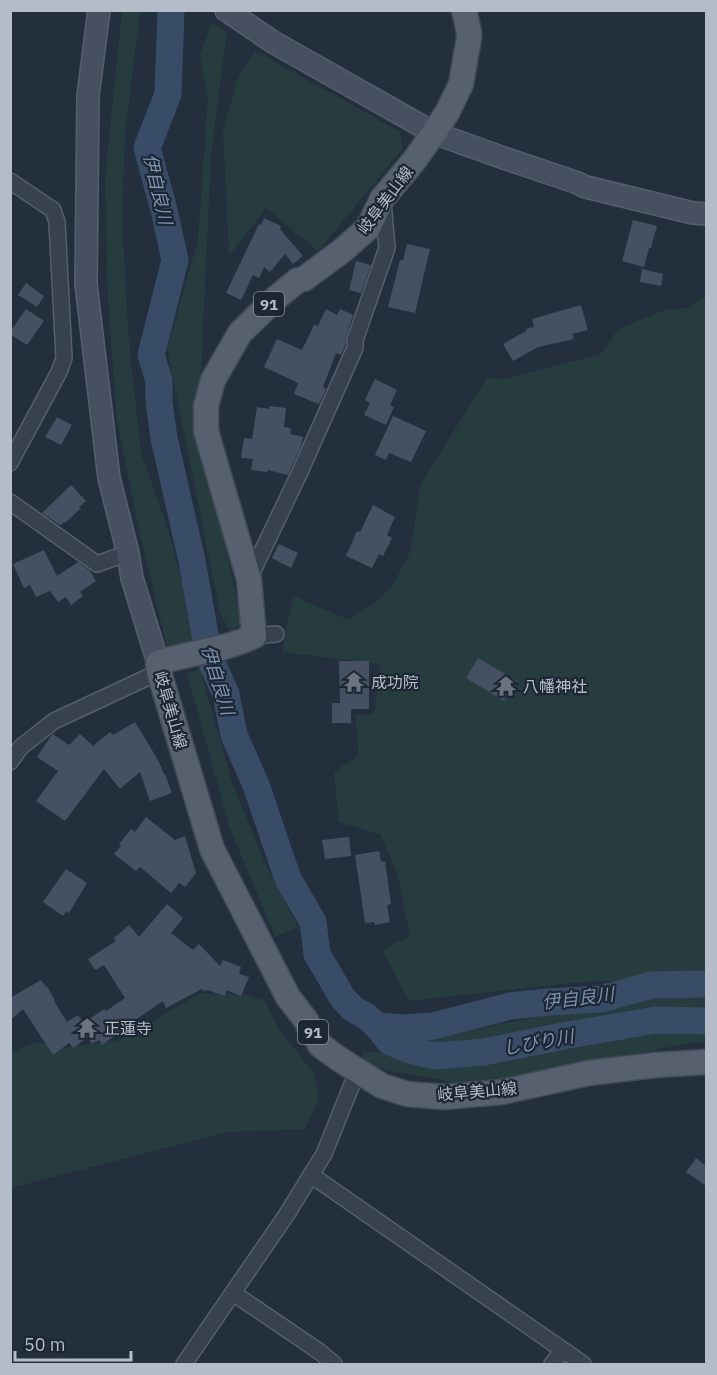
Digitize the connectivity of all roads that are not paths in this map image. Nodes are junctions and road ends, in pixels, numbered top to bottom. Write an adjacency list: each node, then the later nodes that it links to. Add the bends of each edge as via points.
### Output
1 (99, 10): 10 (street, via 88,96 86,284 109,478)
2 (226, 10): 4 (street, via 265,37)
3 (464, 10): 4 (main road, 岐阜美山線 / 91, via 469,38 461,84)
4 (434, 133): 6 (main road, 岐阜美山線 / 91); 7 (street, via 586,187)
5 (10, 181): 8 (street, via 53,210 57,222 64,358)
6 (382, 199): 11 (street, via 387,248 355,348); 11 (main road, 岐阜美山線 / 91, via 368,228 276,297 240,333 213,380 206,406 206,431)
7 (706, 214)
8 (10, 463)
9 (10, 502): 10 (street, via 98,564)
10 (128, 553): 12 (street, via 132,578)
11 (249, 579): 12 (main road, 岐阜美山線 / 91, via 258,637)
12 (163, 664): 13 (street, via 54,722 21,747); 15 (main road, 岐阜美山線 / 91, via 212,849 288,997 320,1045)
13 (10, 762)
14 (706, 1062): 15 (main road, 岐阜美山線 / 91, via 589,1073 502,1092 444,1097 407,1094)
15 (357, 1072): 16 (street, via 324,1154)
16 (311, 1175): 17 (street); 18 (street)
17 (233, 1293): 19 (street); 20 (street)
18 (563, 1350): 21 (street); 22 (street)
19 (184, 1365)
20 (334, 1365)
21 (552, 1365)
22 (583, 1365)

